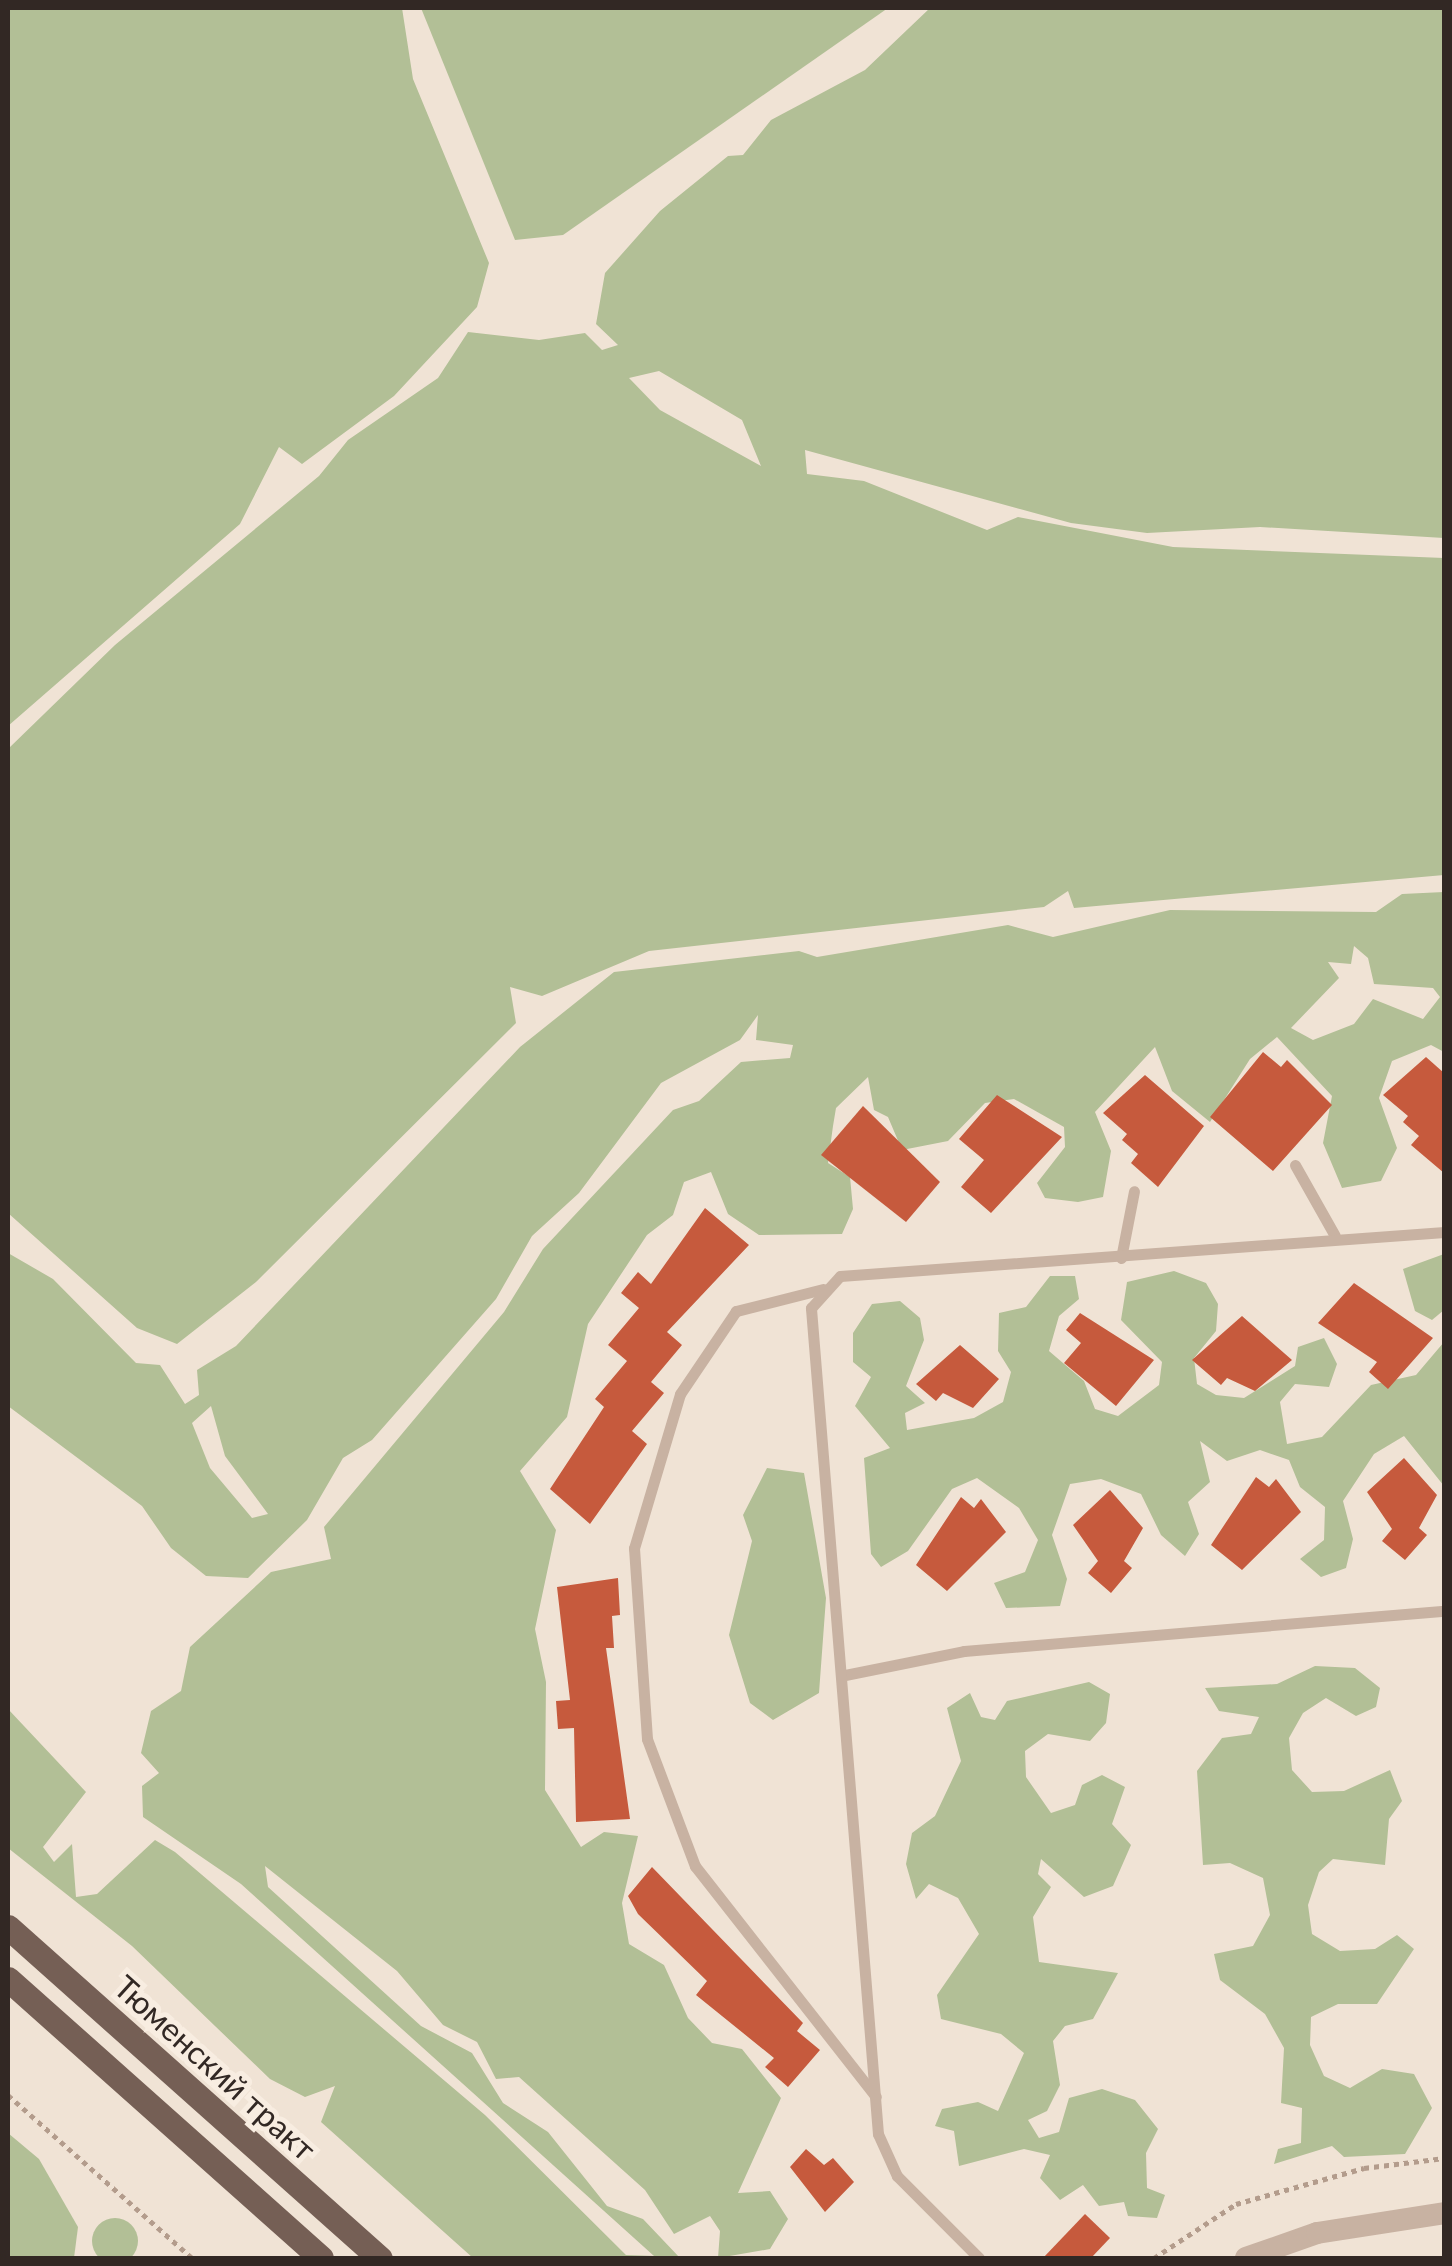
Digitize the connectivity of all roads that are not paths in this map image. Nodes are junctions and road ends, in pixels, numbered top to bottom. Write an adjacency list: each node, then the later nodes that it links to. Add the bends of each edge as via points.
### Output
1 (1295, 1165): 4 (lane)
2 (1134, 1191): 5 (lane)
3 (1444, 1232): 4 (lane)
4 (1335, 1236): 5 (lane)
5 (1121, 1258): 6 (lane, via 840,1276)
6 (823, 1290): 8 (lane, via 810,1308); 11 (lane, via 736,1311 680,1394 634,1548 648,1739 696,1866)
7 (1444, 1611): 8 (lane, via 964,1651)
8 (845, 1676): 11 (lane)
9 (8, 1926): 14 (main road, Тюменский тракт)
10 (8, 1979): 13 (main road)
11 (876, 2097): 15 (lane, via 878,2134 897,2176)
12 (1444, 2213): 16 (street, via 1317,2233)
13 (320, 2258)
14 (380, 2258)
15 (980, 2258)
16 (1246, 2258)

